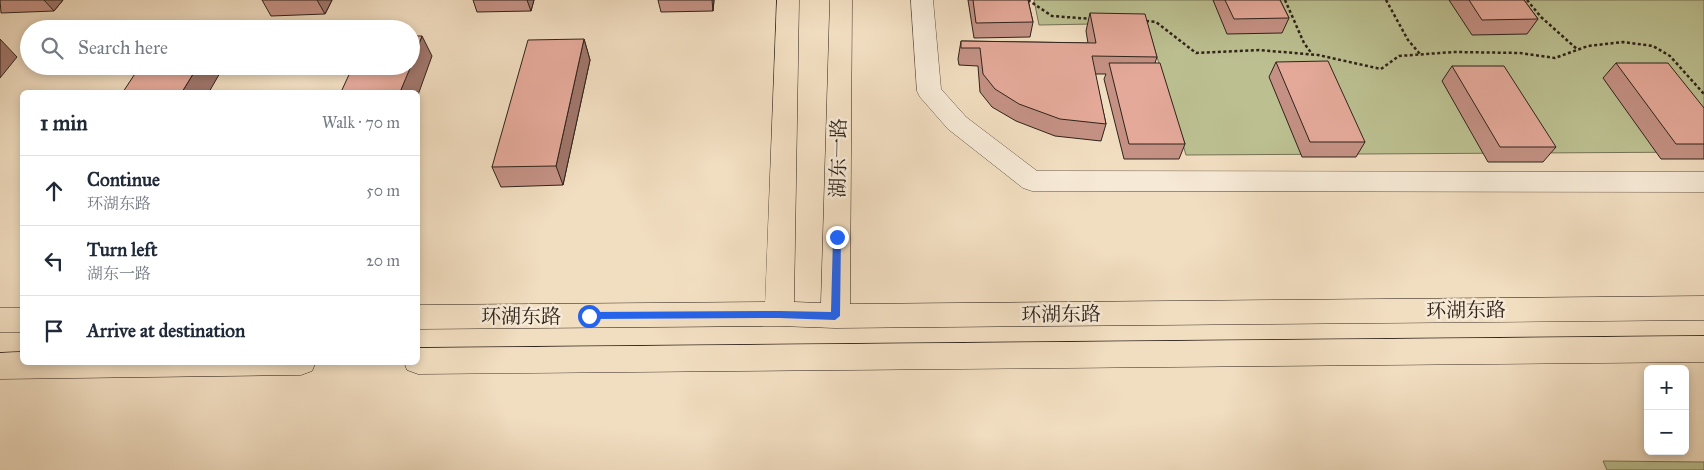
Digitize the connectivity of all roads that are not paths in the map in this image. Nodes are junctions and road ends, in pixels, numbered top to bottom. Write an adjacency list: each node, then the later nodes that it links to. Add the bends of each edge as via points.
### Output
1 (788, 0): 6 (main road)
2 (841, 0): 7 (main road, 湖东一路)
3 (922, 0): 4 (street, via 929,91 957,123 1032,181)
4 (1704, 182)
5 (1704, 308): 7 (main road, 环湖东路)
6 (779, 314): 7 (main road, 环湖东路); 8 (main road, 环湖东路)
7 (835, 316)
8 (420, 317)
9 (0, 320): 10 (main road)
10 (20, 320)
11 (1704, 349): 12 (main road, 环湖东路)
12 (420, 361)
13 (75, 365): 14 (main road)
14 (0, 366)

